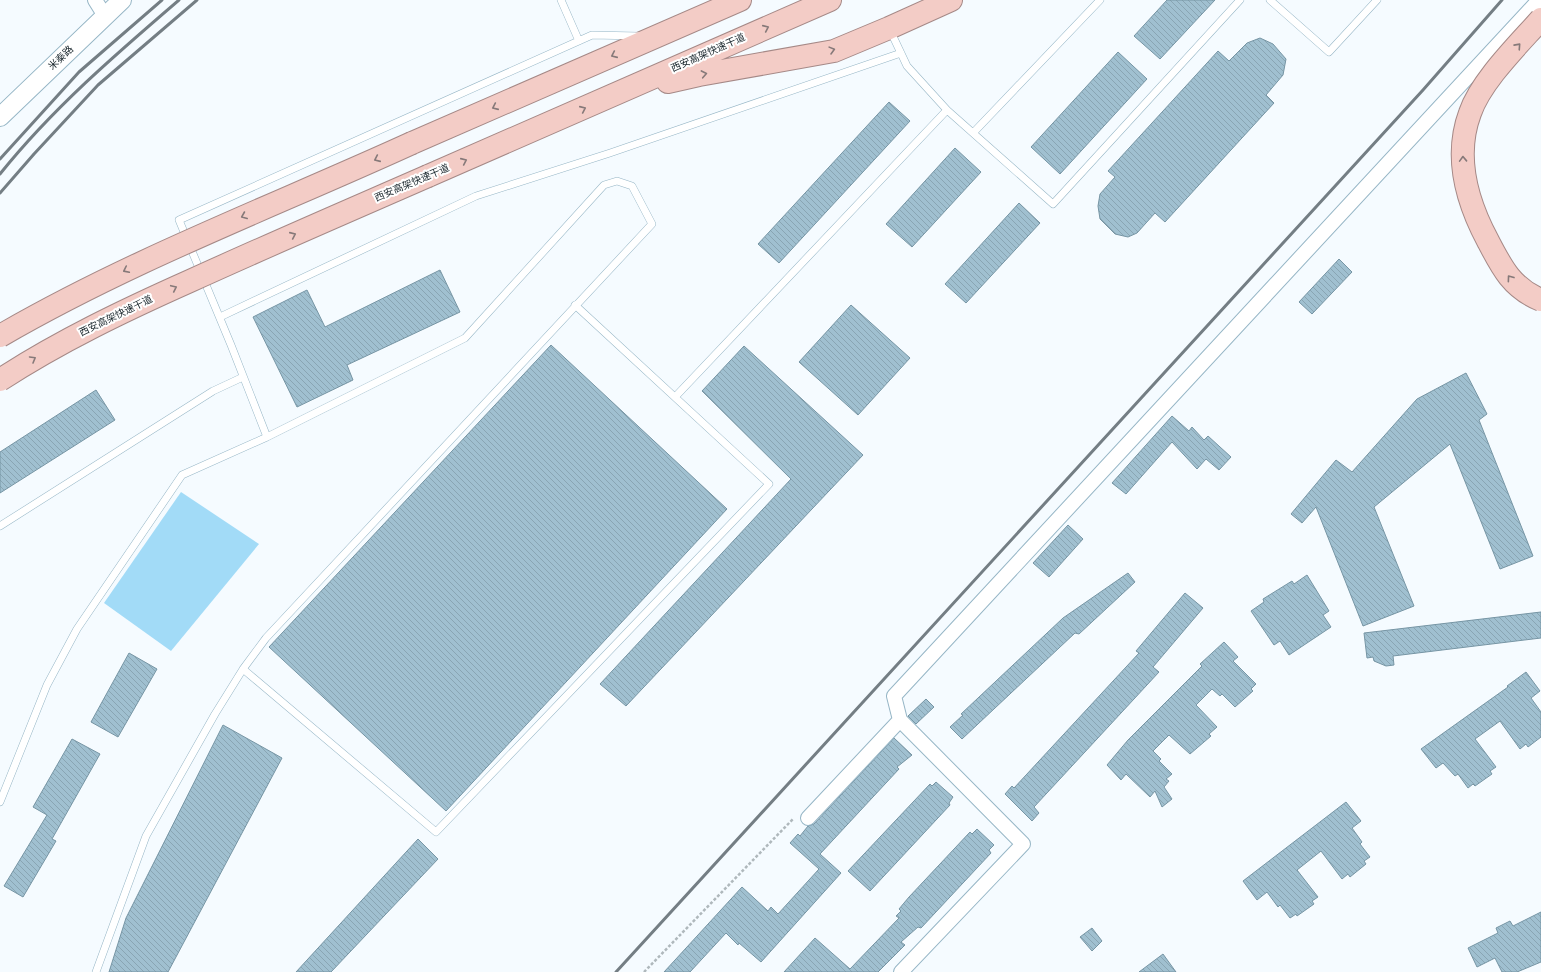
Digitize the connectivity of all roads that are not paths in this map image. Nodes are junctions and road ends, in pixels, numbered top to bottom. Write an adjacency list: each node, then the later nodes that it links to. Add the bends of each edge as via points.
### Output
1 (95, 0): 13 (street)
2 (122, 0): 13 (street, 米秦路)
3 (561, 0): 17 (lane)
4 (700, 0): 16 (highway)
5 (740, 0): 16 (highway)
6 (830, 0): 19 (highway, 西安高架快速干道, one-way to 6)
7 (952, 0): 15 (highway)
8 (1100, 0): 22 (lane)
9 (1240, 0): 22 (lane, via 1052,204)
10 (1270, 0): 11 (lane, via 1329,52)
11 (1377, 0)
12 (1539, 0): 33 (street, via 894,696)
13 (106, 16): 21 (street, 米秦路)
14 (1541, 19): 23 (highway, one-way to 14, bridge, via 1516,286 1496,257 1472,209 1462,158 1464,134 1470,112 1495,72)
15 (889, 28): 18 (lane); 19 (highway, one-way to 15, via 699,75 834,51)
16 (656, 37): 17 (lane, via 592,35); 26 (highway, one-way to 26, bridge, via 149,258)
17 (579, 41): 25 (lane, via 179,220)
18 (901, 53): 20 (lane, via 907,66); 25 (lane, via 476,196)
19 (612, 96): 28 (highway, 西安高架快速干道, one-way to 19, bridge, via 77,334 150,299)
20 (946, 110): 22 (lane); 29 (lane)
21 (0, 117)
22 (973, 133)
23 (1541, 300)
24 (575, 305): 29 (lane); 30 (lane, via 652,224 632,186 617,181 604,184 465,338); 32 (lane, via 266,638)
25 (220, 317): 27 (lane)
26 (0, 336)
27 (243, 377): 30 (lane); 31 (lane, via 213,391)
28 (0, 380)
29 (676, 396): 32 (lane, via 769,484 436,832)
30 (266, 437): 34 (lane, via 182,475 74,636 47,685)
31 (0, 526)
32 (243, 669): 36 (lane, via 146,836)
33 (900, 720): 35 (street); 37 (street, via 1023,844)
34 (0, 802)
35 (808, 818)
36 (96, 972)
37 (901, 972)

